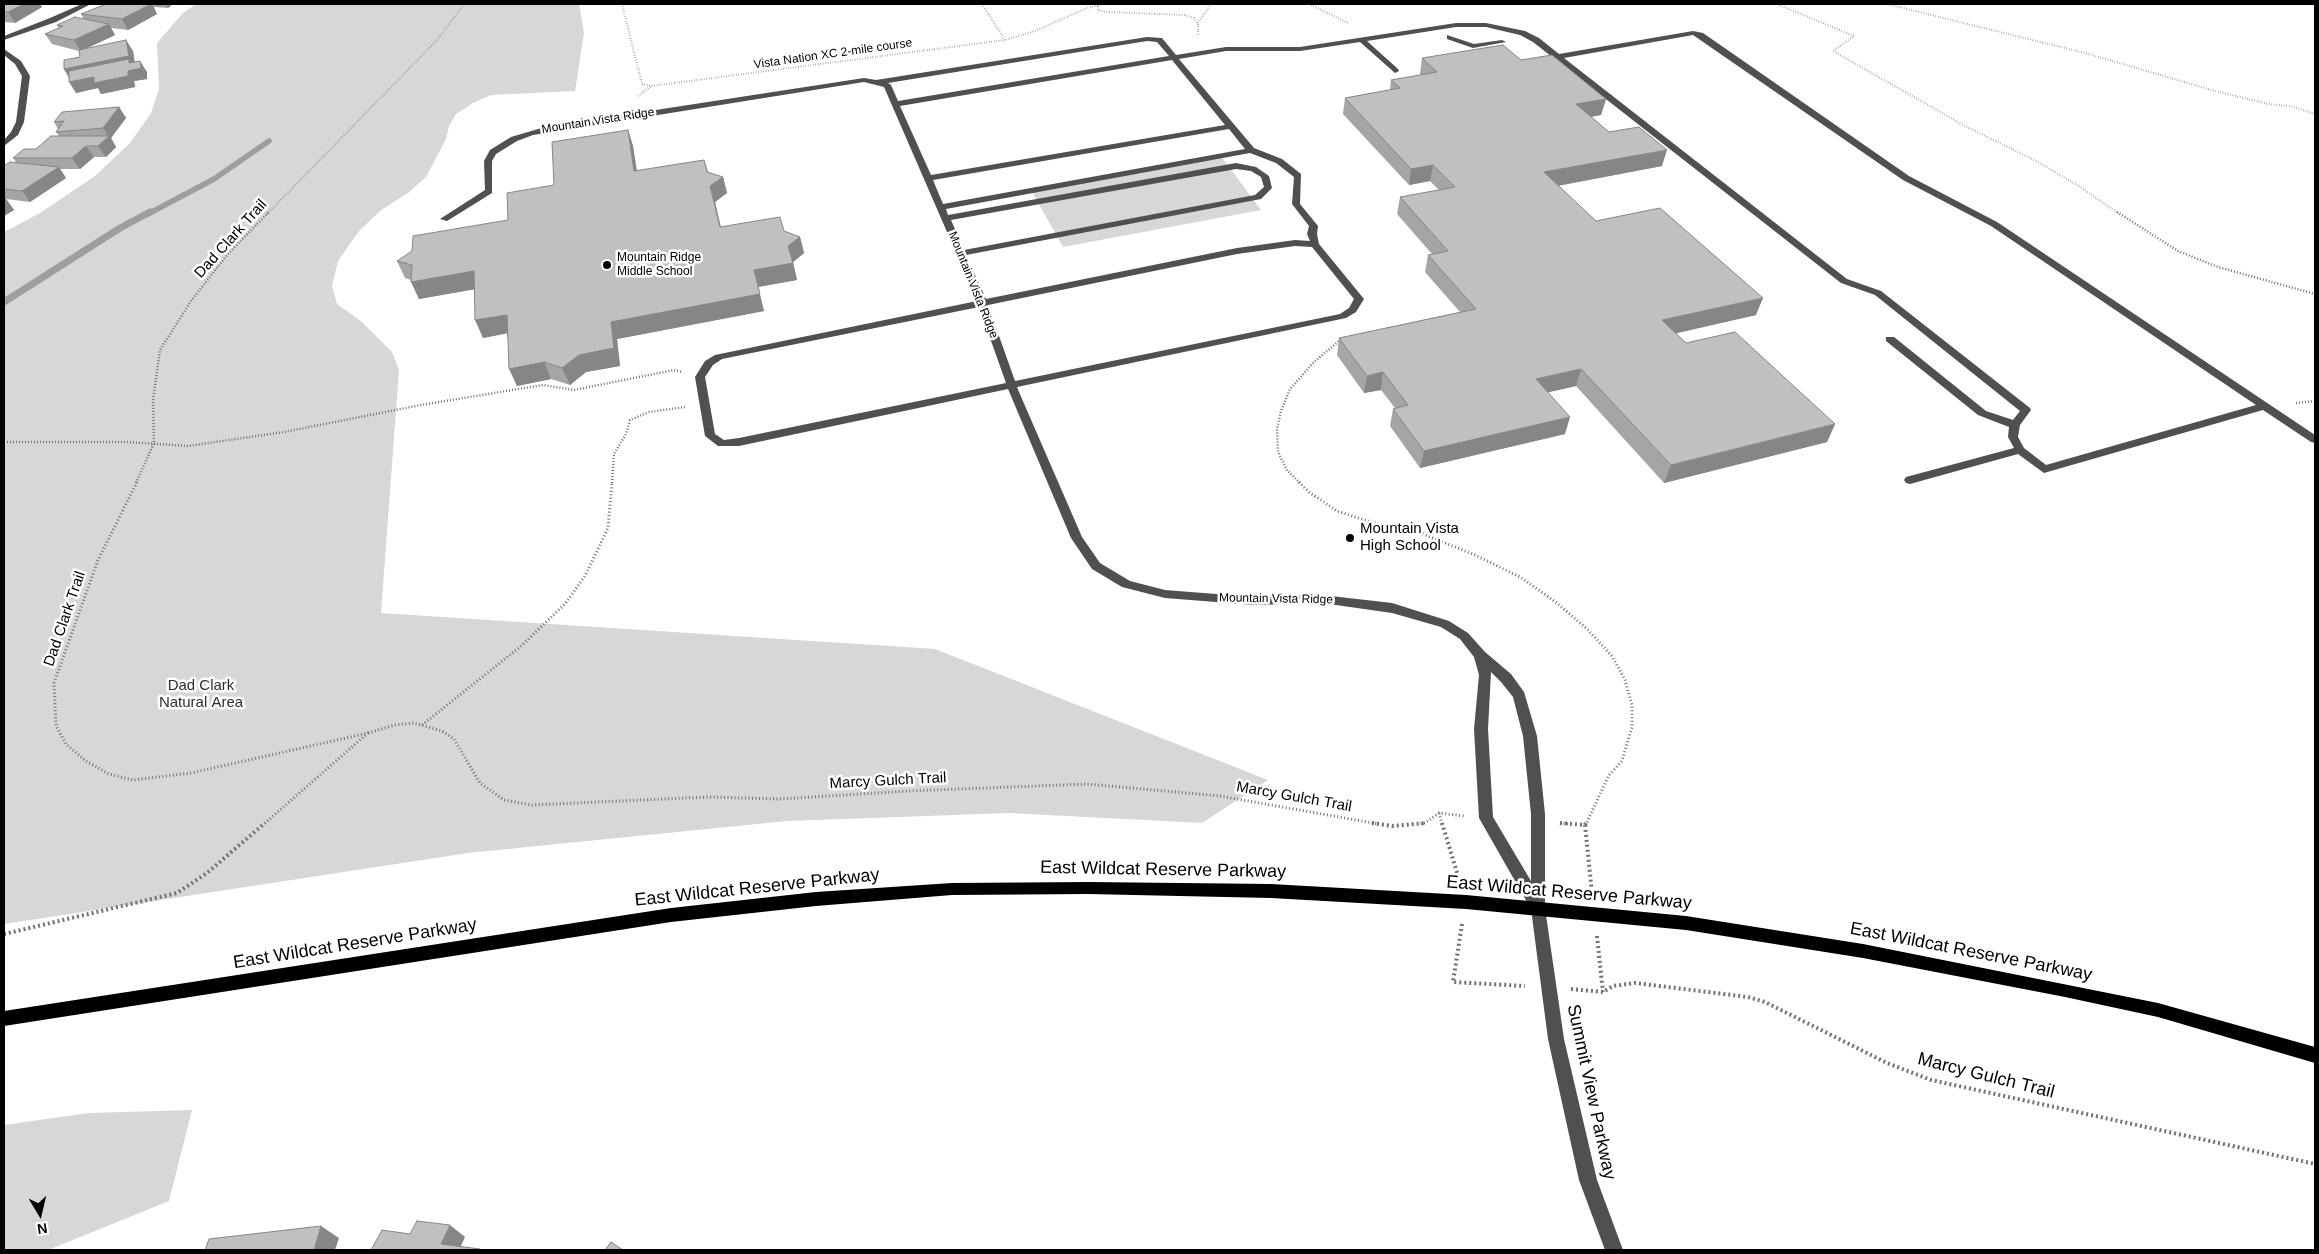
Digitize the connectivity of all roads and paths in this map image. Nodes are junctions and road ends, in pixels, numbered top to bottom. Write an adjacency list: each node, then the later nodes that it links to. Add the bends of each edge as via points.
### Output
1 (87, 4): 14 (street)
2 (464, 4): 45 (path, Dad Clark Trail, via 438,39 228,254 191,301 160,350 153,400)
3 (622, 4): 4 (path, Vista Nation XC 2-mile course, via 642,84 651,86 1005,40)
4 (1098, 4): 5 (path, Vista Nation XC 2-mile course); 10 (path, via 1098,10 1107,12 1185,15 1194,18)
5 (1103, 4)
6 (1212, 4): 10 (path)
7 (1309, 4): 12 (path)
8 (1777, 4): 34 (path, via 1854,36 1833,51 1965,126 2036,161 2178,251 2218,267)
9 (1887, 4): 24 (path)
10 (1198, 24): 18 (path)
11 (1473, 35): 12 (street, via 1456,24); 13 (street); 16 (street); 20 (street, via 1504,28 1536,40)
12 (1375, 37): 15 (street)
13 (1450, 37)
14 (4, 38)
15 (1362, 40): 18 (street, via 1300,49); 21 (street)
16 (1502, 42)
17 (4, 51): 26 (street, via 26,76 20,122)
18 (1200, 52): 19 (street)
19 (1175, 56): 22 (street, via 1163,42 1146,39); 23 (street); 25 (street)
20 (1558, 57): 41 (street, via 1686,34 1700,35 1906,178 1994,224); 42 (street, via 1844,281 1878,293 2026,410)
21 (1394, 71)
22 (878, 82): 23 (street, Mountain Vista Ridge, via 887,85); 31 (street, Mountain Vista Ridge, via 864,80 545,128 508,142 493,152 488,161 489,191)
23 (895, 104): 28 (street, Mountain Vista Ridge)
24 (2315, 114)
25 (1231, 126): 27 (street); 28 (street)
26 (4, 144)
27 (1250, 150): 29 (street); 32 (street, via 1279,161 1298,176 1296,204 1314,226)
28 (927, 178): 29 (street, Mountain Vista Ridge)
29 (940, 207): 30 (street, Mountain Vista Ridge)
30 (945, 218): 33 (street, Mountain Vista Ridge); 33 (street, via 1236,166 1253,169 1266,176 1268,188 1258,197)
31 (444, 219)
32 (1315, 244): 35 (street, via 1295,243 1237,251); 39 (street, via 1359,299 1353,310 1343,316)
33 (960, 252): 35 (street, Mountain Vista Ridge)
34 (2315, 294)
35 (983, 304): 38 (street, via 719,356 709,363); 39 (street, Mountain Vista Ridge)
36 (1342, 337): 54 (path, via 1290,389 1277,429 1278,452 1287,470 1309,492 1337,511 1423,534 1520,577 1580,622 1612,656 1625,680 1632,705 1632,727 1622,761 1609,775)
37 (1890, 339): 42 (street, via 1982,413)
38 (700, 377): 40 (street); 45 (path, via 674,370 574,390 543,385 224,442 188,446)
39 (1012, 386): 40 (street, via 722,444 710,436); 48 (street, Mountain Vista Ridge, via 1077,538 1096,566 1126,584 1165,594 1254,601 1322,599 1392,608 1445,624 1464,636)
40 (704, 404): 49 (path, via 649,412 630,420 614,454 608,528 585,576 565,604 520,647)
41 (2264, 406): 43 (street); 46 (street, via 2044,469)
42 (2015, 426): 46 (street, via 2013,437)
43 (2315, 440)
44 (4, 442): 45 (path)
45 (154, 443): 50 (path, Dad Clark Trail, via 98,560 54,683 56,726 66,744 109,774 133,780 191,773)
46 (2020, 450): 47 (street)
47 (1910, 480)
48 (1480, 655): 52 (street, via 1485,675 1480,729); 53 (street, Mountain Vista Ridge, via 1506,678 1519,696 1530,736)
49 (421, 725): 50 (path, Marcy Gulch Trail, via 395,725); 51 (path, Marcy Gulch Trail, via 442,731 454,739 480,783 504,800 532,805 708,796 781,799 1087,784 1220,796 1392,826 1425,823)
50 (368, 733): 58 (path, via 208,873 177,893)
51 (1439, 813): 52 (path); 55 (path, Marcy Gulch Trail)
52 (1486, 818): 56 (street)
53 (1538, 822): 54 (path); 56 (street, Mountain Vista Ridge)
54 (1585, 824): 57 (path)
55 (1466, 902): 56 (main road, East Wildcat Reserve Parkway); 59 (path, Marcy Gulch Trail, via 1453,982); 61 (main road, East Wildcat Reserve Parkway, via 1271,891 1088,888 952,889 816,899 671,915)
56 (1538, 908): 57 (main road, East Wildcat Reserve Parkway); 59 (street, Summit View Parkway)
57 (1594, 914): 60 (path); 62 (main road, East Wildcat Reserve Parkway, via 1686,923 1890,956 2158,1010)
58 (4, 934)
59 (1550, 987): 60 (path, Marcy Gulch Trail); 64 (street, Summit View Parkway, via 1556,1038 1588,1180)
60 (1603, 992): 63 (path, Marcy Gulch Trail, via 1613,986 1635,983 1766,1002 1887,1063 1931,1080)
61 (4, 1019)
62 (2315, 1055)
63 (2315, 1164)
64 (1614, 1250)

